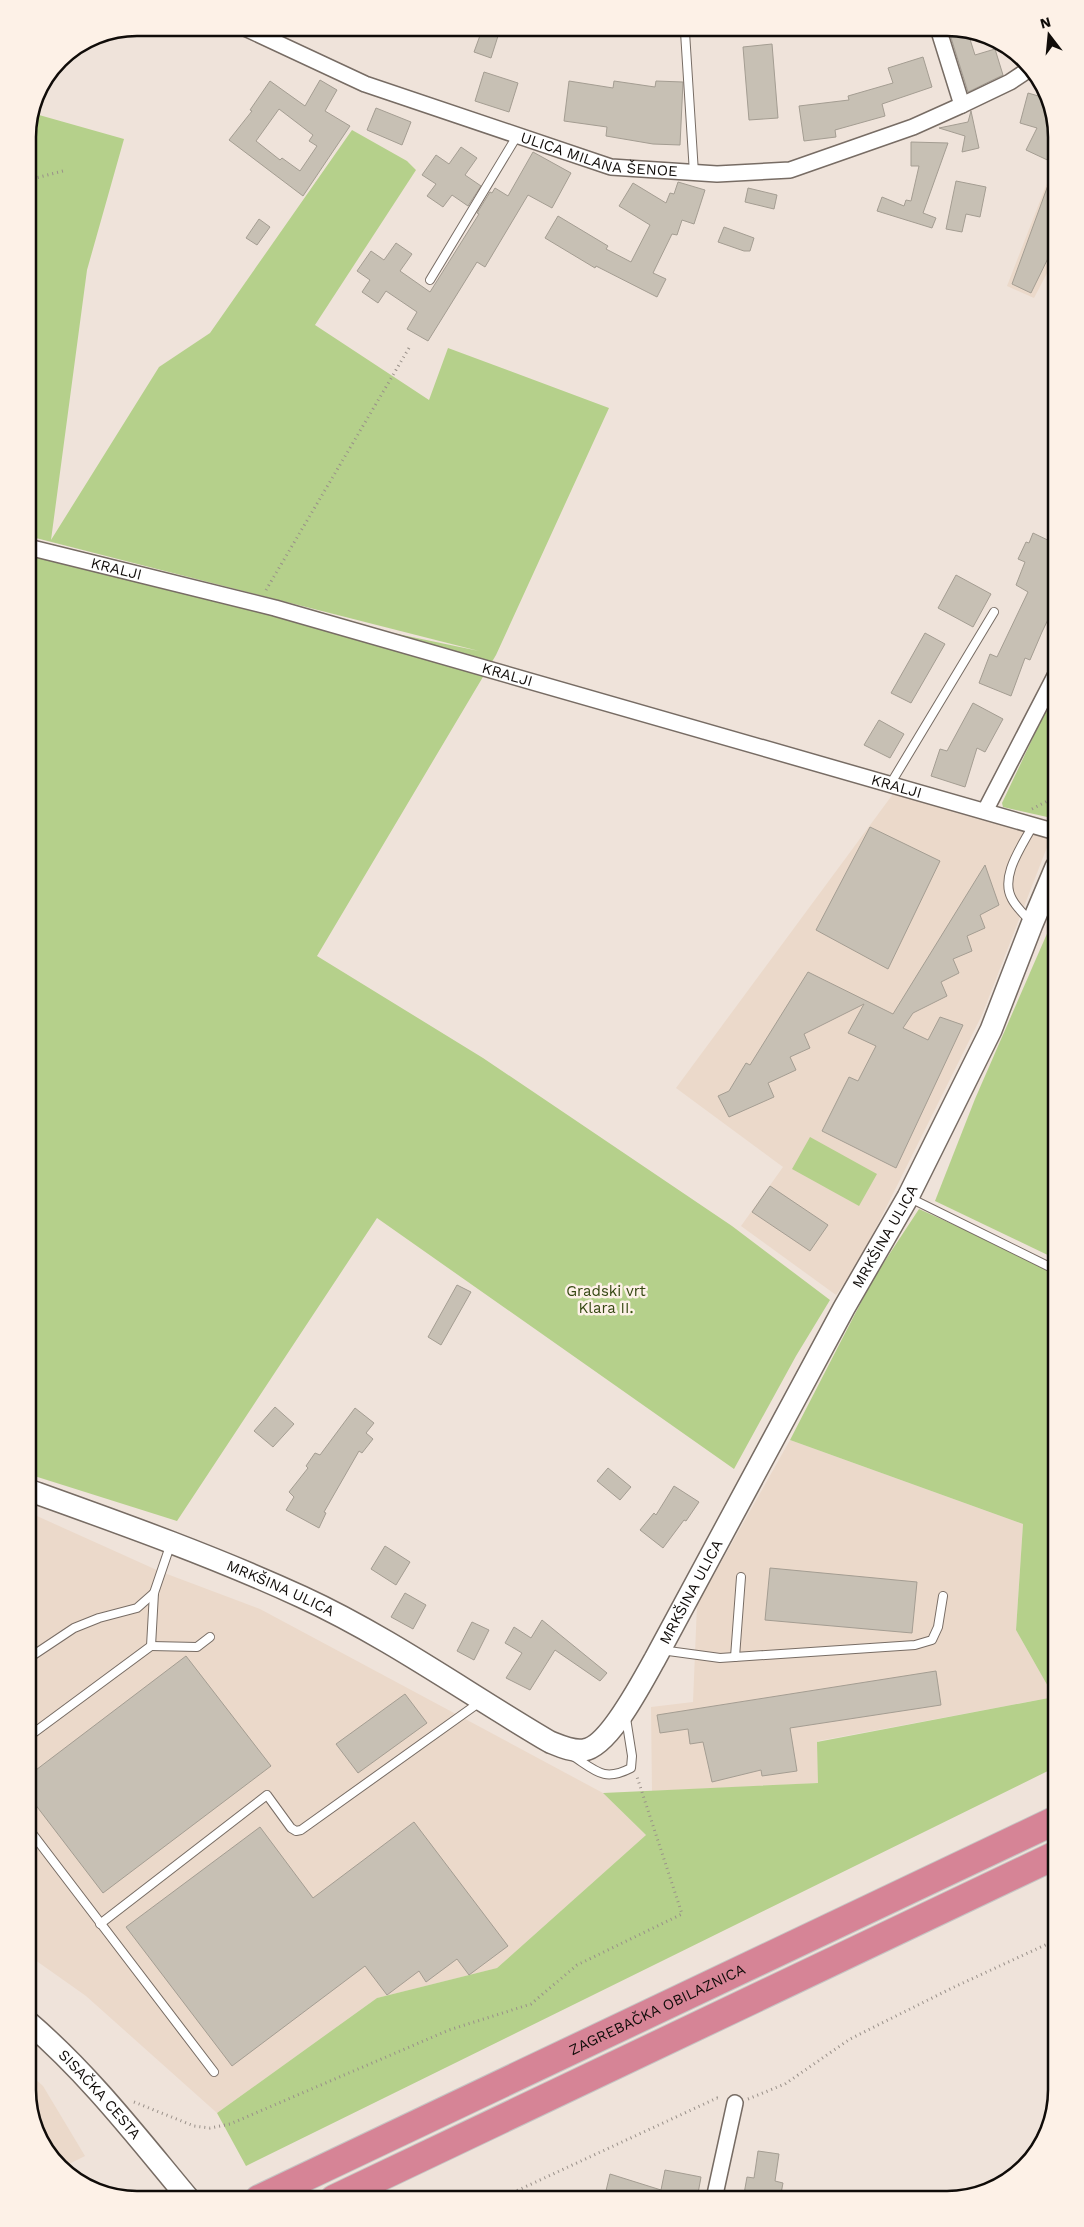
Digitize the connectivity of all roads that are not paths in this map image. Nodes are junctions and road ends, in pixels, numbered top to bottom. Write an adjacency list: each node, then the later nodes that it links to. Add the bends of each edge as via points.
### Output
1 (262, 36): 6 (street, ULICA MILANA ŠENOE, via 365,84)
2 (684, 36): 7 (lane)
3 (940, 36): 5 (street)
4 (1024, 73): 5 (street, ULICA MILANA ŠENOE)
5 (962, 106): 7 (street, ULICA MILANA ŠENOE, via 913,127 790,170)
6 (517, 136): 7 (street, ULICA MILANA ŠENOE, via 611,167); 8 (lane)
7 (694, 173)
8 (430, 280)
9 (36, 549): 12 (street, KRALJI, via 258,604)
10 (994, 612): 12 (lane)
11 (1048, 689): 13 (street)
12 (891, 783): 13 (street, KRALJI)
13 (985, 811): 14 (street, KRALJI)
14 (1028, 824): 15 (street, KRALJI); 17 (lane, via 1009,874 1008,886 1012,899)
15 (1048, 830)
16 (1048, 886): 17 (street, MRKŠINA ULICA)
17 (1032, 924): 18 (street, MRKŠINA ULICA, via 991,1030)
18 (908, 1197): 19 (lane); 27 (street, MRKŠINA ULICA, via 844,1308)
19 (1048, 1266)
20 (36, 1493): 21 (street, MRKŠINA ULICA)
21 (172, 1541): 23 (lane); 30 (street, MRKŠINA ULICA, via 318,1605)
22 (741, 1577): 29 (lane)
23 (154, 1593): 26 (lane); 28 (lane, via 137,1608 74,1628)
24 (943, 1596): 29 (lane, via 938,1627 932,1640 915,1645)
25 (210, 1637): 26 (lane, via 197,1647)
26 (151, 1646): 32 (lane)
27 (660, 1650): 29 (lane); 31 (street, MRKŠINA ULICA)
28 (36, 1653)
29 (735, 1657)
30 (482, 1701): 33 (street, MRKŠINA ULICA); 37 (lane, via 301,1830 291,1828 267,1795)
31 (625, 1712): 33 (street, MRKŠINA ULICA, via 607,1735 585,1750); 33 (lane, via 631,1768 618,1775 602,1775)
32 (36, 1731)
33 (550, 1742)
34 (1048, 1824): 42 (highway, ZAGREBAČKA OBILAZNICA)
35 (36, 1839): 37 (lane)
36 (1048, 1859): 43 (highway)
37 (100, 1924): 39 (lane)
38 (36, 2029): 41 (street, SISAČKA CESTA, via 73,2064)
39 (214, 2072)
40 (734, 2103): 44 (street)
41 (182, 2191)
42 (276, 2191)
43 (351, 2191)
44 (716, 2191)

